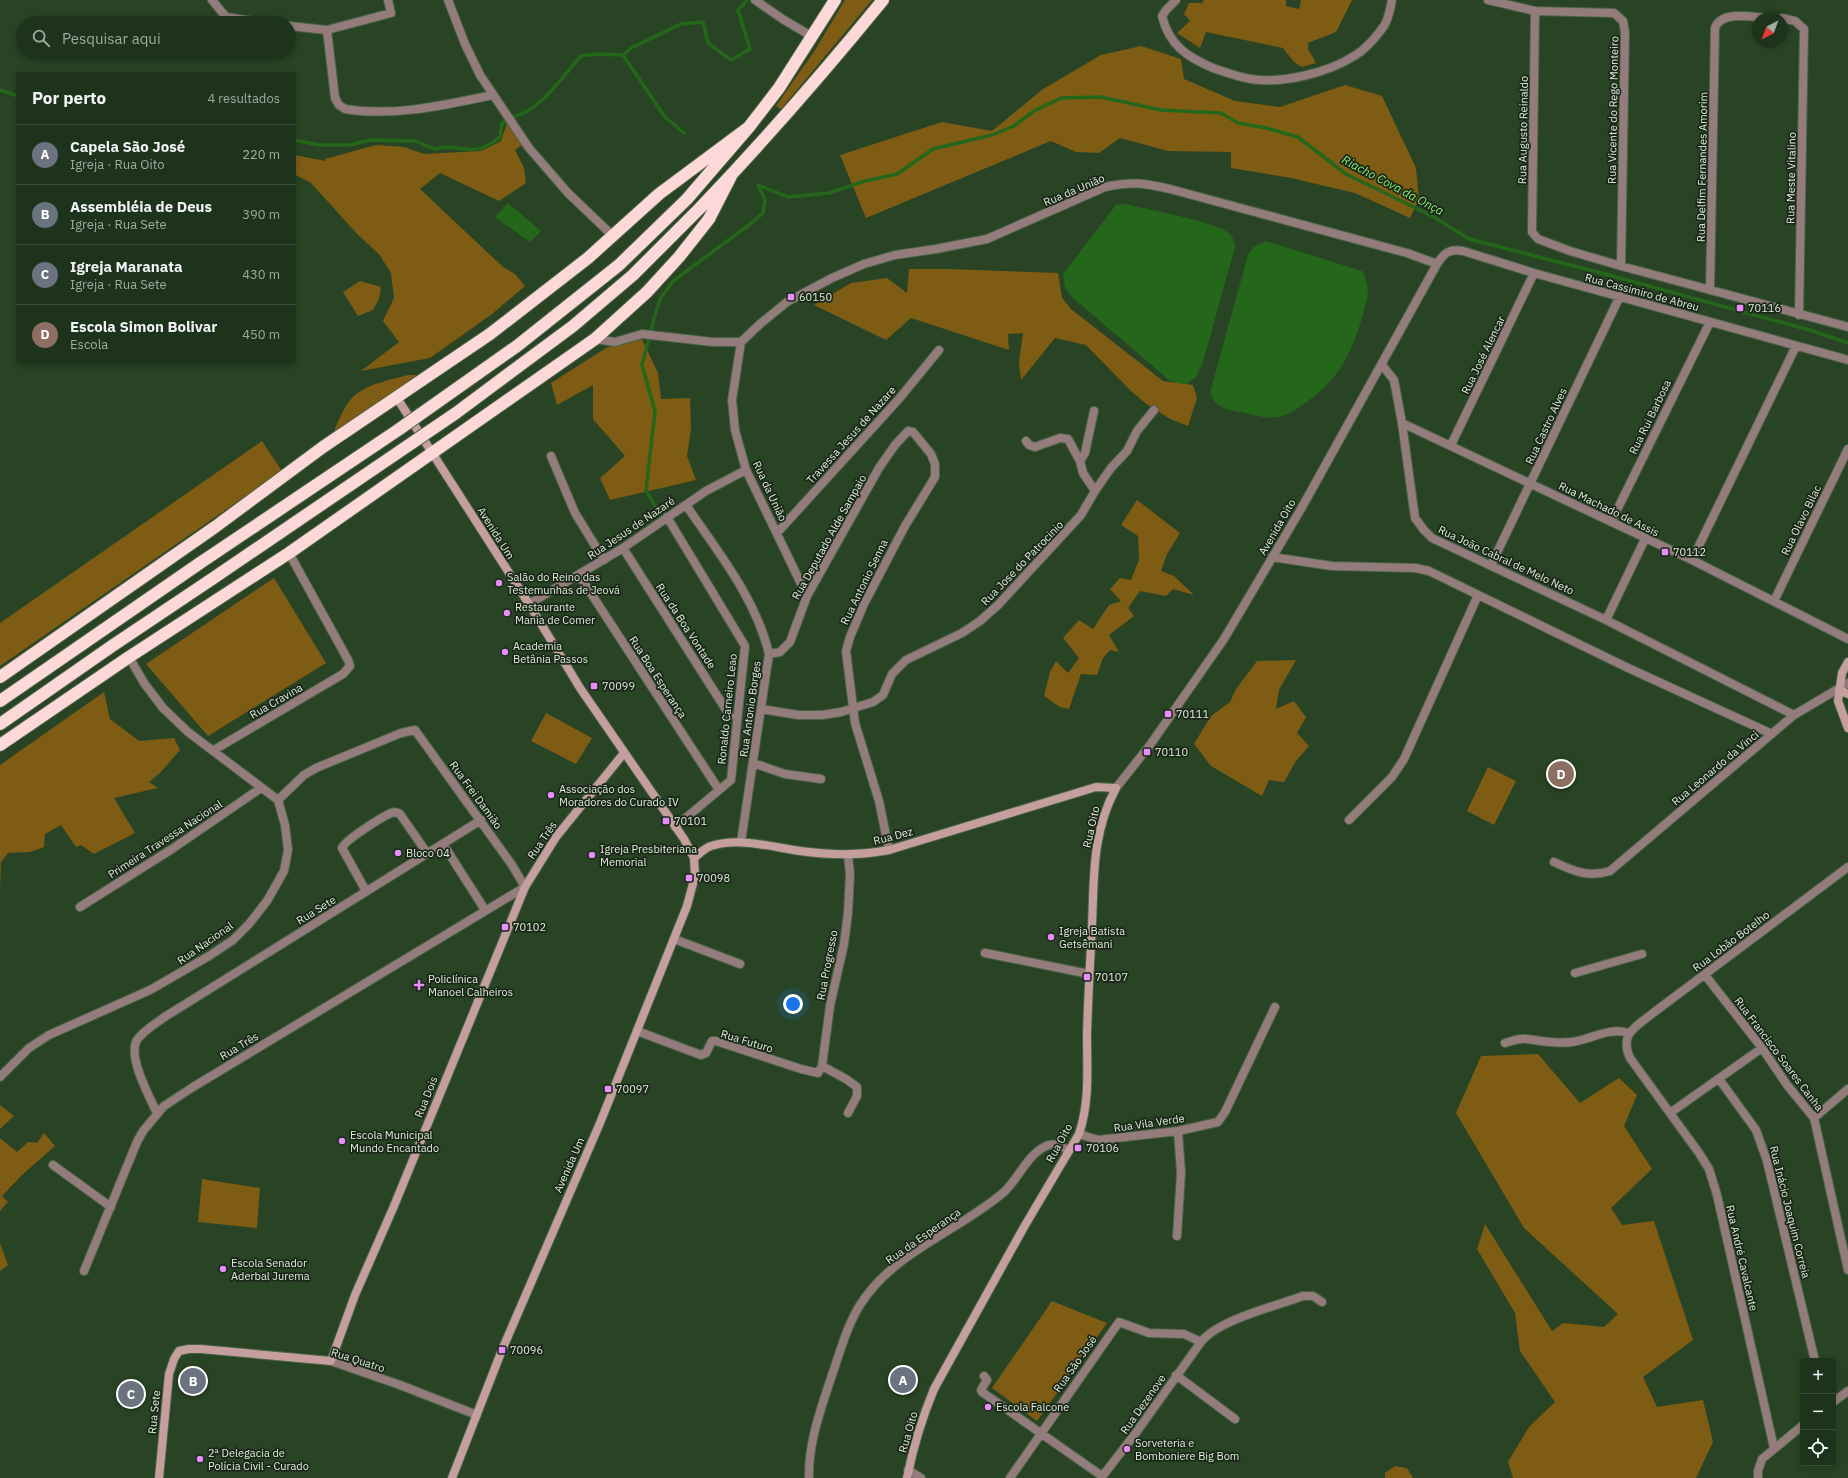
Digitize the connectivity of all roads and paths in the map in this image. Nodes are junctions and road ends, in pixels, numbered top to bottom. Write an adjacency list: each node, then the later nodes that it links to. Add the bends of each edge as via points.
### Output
1 (212, 0): 11 (street)
2 (388, 0): 15 (street, via 391,13)
3 (448, 0): 17 (street, via 465,44)
4 (756, 0): 16 (street)
5 (836, 0): 16 (highway)
6 (883, 0): 19 (highway)
7 (1176, 0): 8 (street, via 1162,16 1164,26 1176,46 1200,62 1229,74 1252,80 1272,80 1300,76 1338,65 1356,55 1384,25)
8 (1392, 0)
9 (1488, 0): 10 (street, Rua Vicente do Rego Monteiro)
10 (1535, 11): 21 (street, Rua Augusto Reinaldo, via 1532,232); 23 (street, Rua Vicente do Rego Monteiro, via 1614,13 1623,21 1625,32)
11 (225, 16)
12 (1752, 18): 25 (street, Rua Delfim Fernandes Amorim, via 1721,18 1715,28)
13 (1788, 19): 27 (street, Rua Meste Vitalino, via 1796,21 1804,29 1805,42)
14 (296, 27): 15 (street)
15 (327, 30): 17 (street, via 335,98 338,105 345,109 397,111 428,108)
16 (813, 37): 18 (highway)
17 (493, 95): 20 (street, via 536,157)
18 (749, 126): 20 (highway, via 659,194); 75 (highway, bridge, via 687,199 619,265 560,314 398,430)
19 (731, 176): 30 (highway, via 709,219 679,257 647,292); 80 (highway, bridge, via 633,275 573,326 456,413)
20 (614, 237): 36 (highway, via 560,282 490,334)
21 (1546, 243): 23 (street, Rua Cassimiro de Abreu)
22 (1437, 264): 24 (street, Rua Cassimiro de Abreu, via 1445,253 1457,250); 31 (street, Rua da União, via 1407,253 1170,189 1147,183 1125,182 1105,187 987,239 895,254 858,266 787,302); 35 (street, Avenida Oito)
23 (1621, 266): 25 (street, Rua Cassimiro de Abreu)
24 (1534, 274): 26 (street, Rua Cassimiro de Abreu); 42 (street, Rua José Alencar)
25 (1710, 290): 27 (street, Rua Cassimiro de Abreu)
26 (1620, 296): 28 (street, Rua Cassimiro de Abreu); 48 (street, Rua Castro Alves)
27 (1800, 315): 29 (street, Rua Cassimiro de Abreu)
28 (1710, 322): 32 (street, Rua Cassimiro de Abreu); 52 (street, Rua Rui Barbosa)
29 (1848, 327)
30 (595, 339): 31 (street, via 615,342 642,334 713,342); 44 (highway)
31 (741, 342): 47 (street, Rua da União, via 732,400 735,430)
32 (1796, 346): 34 (street, Rua Cassimiro de Abreu); 59 (street)
33 (939, 350): 53 (street, Travessa Jesus de Nazare, via 898,400)
34 (1848, 360)
35 (1382, 365): 39 (street, Rua João Cabral de Melo Neto, via 1394,380); 57 (street, Avenida Oito)
36 (397, 398): 44 (street, Avenida Um); 71 (highway)
37 (1154, 410): 49 (street, Rua Jose do Patrocinio, via 1137,431 1127,451)
38 (1094, 411): 46 (street, via 1085,453)
39 (1402, 423): 42 (street, Rua Machado de Assis); 60 (street, Rua João Cabral de Melo Neto, via 1415,518 1432,538)
40 (913, 432): 63 (street, Rua Deputado Alde Sampaio, via 906,432 882,463); 76 (street, Rua Antonio Senna, via 931,454 935,464 935,477 905,526 864,604 850,637 846,651)
41 (1026, 441): 46 (street, via 1035,447 1060,438 1068,439)
42 (1451, 446): 48 (street, Rua Machado de Assis)
43 (1848, 449): 64 (street, Rua Olavo Bilac)
44 (432, 452): 56 (highway); 65 (street, Avenida Um)
45 (551, 456): 58 (street, via 575,513)
46 (1080, 461): 49 (street, via 1083,473)
47 (746, 470): 50 (street, Rua Jesus de Nazaré, via 706,491); 53 (street, Rua da União)
48 (1531, 484): 52 (street, Rua Machado de Assis); 60 (street, Rua Castro Alves)
49 (1095, 491): 76 (street, Rua Jose do Patrocinio, via 1081,515 998,605 962,633 899,665 879,699)
50 (686, 505): 51 (street, Rua Jesus de Nazaré); 68 (street, Rua Antonio Borges, via 749,601)
51 (667, 517): 55 (street, Rua Jesus de Nazaré); 90 (street, Ronaldo Carneiro Leao, via 745,646 731,780)
52 (1611, 522): 54 (street, Rua Machado de Assis)
53 (777, 533): 63 (street, Rua da União)
54 (1645, 538): 59 (street, Rua Machado de Assis); 66 (street)
55 (623, 548): 58 (street, Rua Jesus de Nazaré); 79 (street, Rua da Boa Vontade)
56 (289, 553): 69 (highway); 84 (street, Rua Cravina, via 350,666 343,674)
57 (1272, 557): 62 (street, via 1332,566 1422,569); 89 (street, Avenida Oito, via 1210,661)
58 (604, 560): 61 (street, Rua Jesus de Nazaré)
59 (1692, 560): 64 (street, Rua Machado de Assis)
60 (1491, 565): 66 (street, Rua João Cabral de Melo Neto)
61 (579, 575): 65 (street, Rua Jesus de Nazaré); 90 (street, Rua Boa Esperança)
62 (1478, 595): 82 (street); 93 (street, via 1404,759 1392,777)
63 (807, 596): 68 (street, Rua Deputado Alde Sampaio, via 790,642 780,652)
64 (1774, 601): 67 (street, Rua Machado de Assis)
65 (529, 604): 85 (street, Avenida Um, via 580,688)
66 (1606, 620): 78 (street, Rua João Cabral de Melo Neto)
67 (1848, 638)
68 (769, 654): 77 (street, Rua Antonio Borges)
69 (129, 657): 83 (highway); 84 (street, via 163,708 188,732)
70 (1848, 662): 73 (street, via 1842,673)
71 (0, 677)
72 (1848, 683): 73 (street, Rua Leonardo da Vinci)
73 (1839, 690): 74 (street); 78 (street, Rua Leonardo da Vinci); 81 (street, via 1838,701)
74 (1848, 694)
75 (0, 701)
76 (852, 708): 77 (street, Rua Jose do Patrocinio, via 829,714 798,715); 97 (street, Rua Antonio Senna, via 879,801)
77 (761, 709): 86 (street, Rua Antonio Borges)
78 (1794, 715): 82 (street, Rua Leonardo da Vinci)
79 (730, 716)
80 (0, 724)
81 (1848, 728)
82 (1772, 734): 101 (street, Rua Leonardo da Vinci, via 1610,871 1592,875 1577,872)
83 (0, 745)
84 (214, 750): 88 (street)
85 (624, 753): 94 (street, Avenida Um); 103 (street, Rua Três, via 556,837)
86 (753, 763): 87 (street, via 785,774); 95 (street, Rua Antonio Borges)
87 (821, 779)
88 (261, 788): 91 (street); 105 (street, Primeira Travessa Nacional, via 172,849)
89 (1116, 788): 97 (street, Rua Dez, via 1096,787); 112 (street, Rua Oito, via 1106,806 1100,825 1094,865)
90 (719, 790): 94 (street, Ronaldo Carneiro Leao)
91 (278, 800): 92 (street, Rua Frei Damião, via 304,775 316,768 411,730 418,733); 120 (street, Rua Nacional, via 288,850 284,871 268,901 233,940 172,978 49,1035 28,1048)
92 (481, 820): 96 (street, Rua Sete); 103 (street, Rua Frei Damião)
93 (1349, 820)
94 (675, 826): 100 (street, Avenida Um)
95 (741, 842): 99 (street, Rua Dez); 100 (street, Rua Dez, via 710,846)
96 (442, 844): 98 (street, Rua Sete); 106 (street)
97 (889, 850): 99 (street, Rua Dez)
98 (427, 854): 104 (street, Rua Sete); 104 (street, via 400,814 390,813 380,819 342,848)
99 (848, 855): 119 (street, Rua Progresso, via 848,913 830,1006)
100 (694, 858): 107 (street, Avenida Um, via 695,876 691,894)
101 (1554, 862)
102 (1848, 867): 113 (street, Rua Lobão Botelho)
103 (525, 887): 106 (street, Rua Três); 139 (street, Rua Dois, via 394,1206 354,1295)
104 (366, 891): 123 (street, Rua Sete, via 143,1033 136,1041 134,1049 143,1082)
105 (80, 907)
106 (485, 910): 123 (street, Rua Três, via 193,1086)
107 (674, 939): 110 (street); 115 (street, Avenida Um)
108 (985, 953): 112 (street)
109 (1642, 954): 111 (street)
110 (740, 964)
111 (1575, 973)
112 (1089, 974): 128 (street, Rua Oito, via 1087,1100)
113 (1705, 975): 116 (street, Rua Lobão Botelho); 118 (street, Rua Francisco Soares Canha)
114 (1275, 1007): 127 (street, Rua Vila Verde, via 1222,1118 1214,1124)
115 (637, 1031): 119 (street, Rua Futuro, via 701,1055 716,1041 814,1073 818,1073); 144 (street, Avenida Um)
116 (1629, 1034): 117 (street, via 1615,1030 1574,1042 1549,1043 1526,1039); 125 (street, Rua André Cavalcante, via 1626,1041 1628,1054)
117 (1505, 1043)
118 (1762, 1048): 121 (street); 126 (street, Rua Francisco Soares Canha)
119 (822, 1066): 124 (street, via 856,1087 857,1096)
120 (0, 1077)
121 (1719, 1080): 125 (street); 138 (street, Rua Inácio Joaquim Correia, via 1756,1130 1761,1141)
122 (1848, 1089): 126 (street)
123 (157, 1113): 131 (street, Rua Três, via 137,1142)
124 (848, 1113)
125 (1670, 1113): 148 (street, Rua André Cavalcante, via 1705,1161 1712,1178)
126 (1814, 1118): 133 (street, Rua Francisco Soares Canha)
127 (1178, 1130): 128 (street, Rua Vila Verde, via 1098,1140); 132 (street, via 1181,1173)
128 (1079, 1134): 129 (street, Rua Oito)
129 (1069, 1151): 149 (street, Rua Oito, via 934,1389); 153 (street, Rua da Esperança, via 1058,1144 1045,1146 1034,1155 1005,1191 897,1266 872,1288 851,1322 841,1348 816,1429)
130 (53, 1165): 131 (street)
131 (111, 1207): 134 (street, Rua Três)
132 (1177, 1236)
133 (1848, 1270)
134 (84, 1271)
135 (1322, 1302): 136 (street, Rua Dezenove, via 1313,1296 1303,1296 1224,1324 1209,1333)
136 (1201, 1342): 141 (street, Rua Dezenove); 147 (street, Rua São José, via 1184,1334 1150,1333 1119,1322)
137 (179, 1351): 139 (street, Rua Quatro, via 189,1348); 151 (street, Rua Sete, via 169,1374)
138 (1814, 1358)
139 (331, 1361): 144 (street, Rua Quatro)
140 (984, 1376): 147 (street, via 987,1381 982,1392)
141 (1176, 1376): 145 (street); 150 (street, Rua Dezenove)
142 (1848, 1391): 143 (street)
143 (1836, 1400)
144 (477, 1415): 152 (street, Avenida Um)
145 (1235, 1419)
146 (1800, 1427): 148 (street)
147 (1040, 1433): 150 (street); 155 (street, Rua São José)
148 (1774, 1448): 156 (street, via 1762,1459)
149 (908, 1474): 154 (street)
150 (1102, 1477)
151 (159, 1478)
152 (452, 1478)
153 (809, 1478)
154 (921, 1478)
155 (1010, 1478)
156 (1758, 1478)

